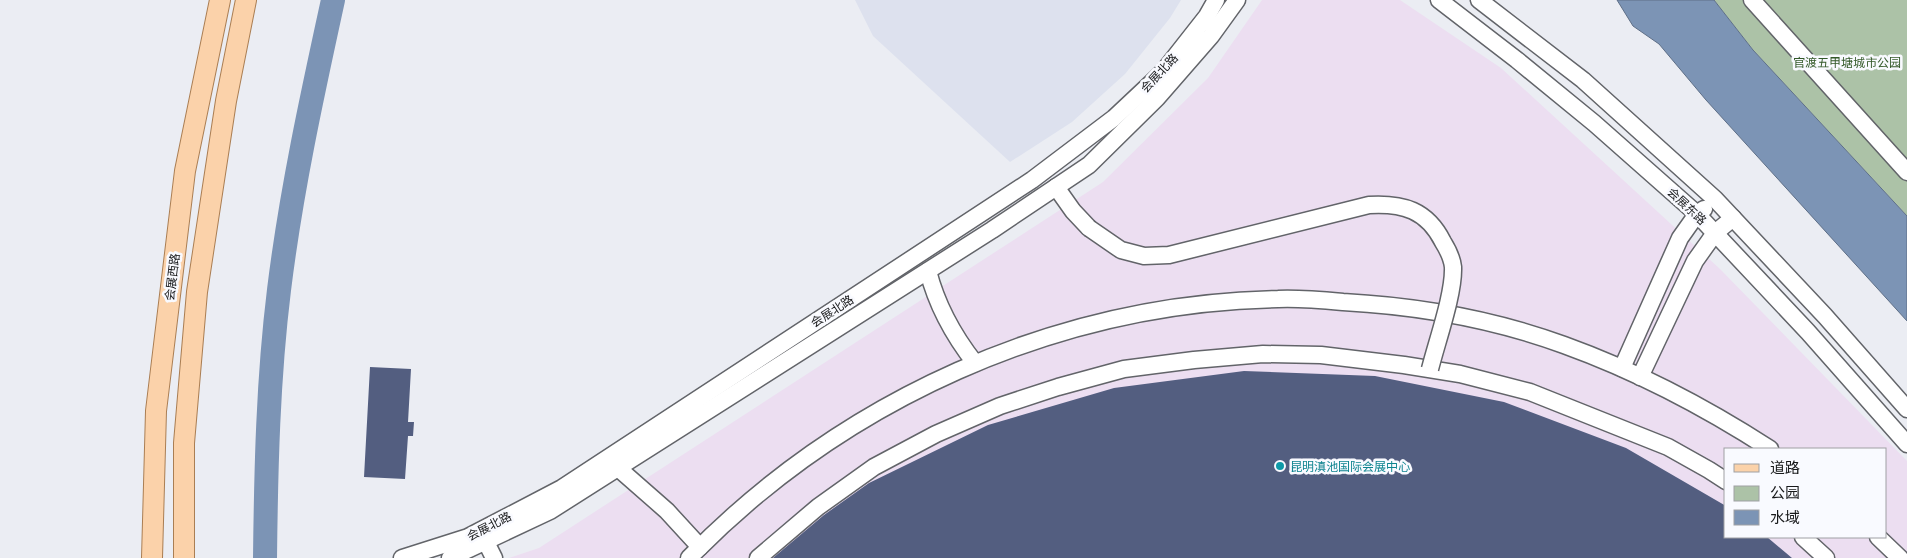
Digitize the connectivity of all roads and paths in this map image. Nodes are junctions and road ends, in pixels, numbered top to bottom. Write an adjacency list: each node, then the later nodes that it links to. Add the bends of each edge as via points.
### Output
1 (220, 0): 28 (main road, 会展西路, via 185,171 166,324 156,411)
2 (246, 0): 29 (main road, via 226,102 197,292 184,443)
3 (1216, 0): 30 (street, 会展北路, via 1163,72 1114,118 1032,180 562,488 468,537)
4 (1237, 0): 9 (street, 会展北路, via 1211,36 1157,98 1090,165)
5 (1439, 0): 11 (street, 会展东路, via 1594,123)
6 (1480, 0): 10 (street, 会展东路, via 1583,80)
7 (1752, 0): 8 (street)
8 (1907, 172)
9 (1056, 187): 14 (street, 会展北路); 17 (street, bridge, via 1089,228 1121,250 1144,256 1168,255 1369,205 1390,204 1413,210 1440,234 1453,267)
10 (1715, 199): 11 (street); 12 (street, 会展东路)
11 (1698, 214): 13 (street, 会展东路); 16 (street, via 1680,238)
12 (1733, 218): 13 (street); 19 (street, 会展东路)
13 (1715, 233): 18 (street, via 1694,261); 20 (street, 会展东路)
14 (928, 271): 15 (street, via 945,319); 22 (street, 会展北路)
15 (975, 363): 16 (street, via 1034,341 1111,320 1238,300 1281,299 1371,303 1470,319 1562,344); 27 (street, via 888,405 821,446 758,494)
16 (1622, 368): 18 (street)
17 (1430, 369): 23 (street, via 1530,392 1668,447); 33 (street, via 1320,355 1263,354 1124,369 1068,384 1000,406 936,434 874,467 818,507)
18 (1640, 377): 21 (street)
19 (1907, 409)
20 (1907, 444)
21 (1768, 448)
22 (618, 468): 26 (street, 会展北路, via 550,511); 27 (street, via 667,511)
23 (1724, 480)
24 (1803, 538): 34 (street)
25 (1879, 538): 35 (street)
26 (486, 542): 31 (street, 会展北路); 32 (street)
27 (695, 552)
28 (152, 558)
29 (184, 558)
30 (402, 558)
31 (450, 558)
32 (494, 558)
33 (758, 558)
34 (1826, 558)
35 (1900, 558)

